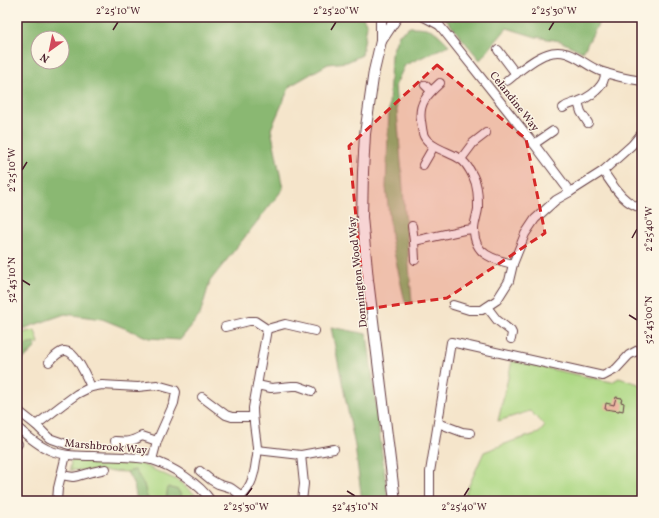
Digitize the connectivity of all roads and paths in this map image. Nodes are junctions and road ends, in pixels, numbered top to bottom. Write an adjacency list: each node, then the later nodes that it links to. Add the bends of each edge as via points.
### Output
1 (381, 17): 6 (main road, Donnington Wood Way)
2 (398, 17): 6 (main road, Donnington Wood Way)
3 (424, 17): 5 (street, Celandine Way)
4 (434, 17): 5 (street, Celandine Way)
5 (440, 26): 19 (street, Celandine Way)
6 (381, 42): 64 (main road, Donnington Wood Way, via 365,134 362,217)
7 (498, 50): 9 (street)
8 (606, 73): 9 (street, via 568,53 557,52 539,57); 11 (street); 13 (street, via 598,88)
9 (516, 74): 10 (street)
10 (507, 81)
11 (642, 81)
12 (440, 82): 20 (street, via 428,88 420,109 424,136)
13 (578, 102): 14 (street); 15 (street)
14 (565, 106)
15 (588, 123)
16 (553, 130): 19 (street)
17 (486, 133): 21 (street, via 473,143)
18 (642, 133): 23 (street)
19 (534, 144): 24 (street, Celandine Way)
20 (434, 146): 21 (street); 22 (street)
21 (462, 159): 27 (street, via 477,188 478,210)
22 (427, 163)
23 (602, 171): 24 (street); 25 (street, via 626,201)
24 (570, 192): 30 (street, via 556,200 535,219 525,234)
25 (642, 208)
26 (412, 226): 28 (street)
27 (474, 229): 28 (street); 30 (street, via 478,247 483,253)
28 (414, 241): 29 (street)
29 (415, 260)
30 (513, 264): 32 (street, via 509,281 497,300)
31 (453, 305): 32 (street, via 469,310 482,310)
32 (487, 307): 36 (street, via 497,320 511,331)
33 (225, 327): 34 (street, via 255,321)
34 (270, 328): 35 (street, via 285,324); 39 (street)
35 (315, 332)
36 (511, 339)
37 (642, 348): 45 (street, via 603,376 451,342)
38 (49, 362): 40 (street, via 63,351 74,355 81,362)
39 (257, 385): 41 (street, via 271,388 298,386); 44 (street)
40 (92, 387): 47 (street, via 77,394); 50 (street, via 157,385 174,390 174,403)
41 (312, 392)
42 (202, 397): 44 (street, via 226,415)
43 (17, 410): 47 (street)
44 (253, 417): 53 (street)
45 (438, 423): 48 (street); 65 (street, via 430,472)
46 (17, 426): 54 (street, Marshbrook Way, via 26,436 48,450)
47 (36, 426): 51 (street, via 49,438)
48 (470, 433)
49 (115, 441): 50 (street, via 127,442 142,436)
50 (157, 441): 56 (street)
51 (69, 445)
52 (334, 449): 55 (street)
53 (258, 450): 55 (street); 60 (street, via 252,479)
54 (66, 455): 56 (street, Marshbrook Way); 59 (street)
55 (301, 455): 63 (street, via 304,484)
56 (152, 460): 62 (street, Marshbrook Way, via 184,475 207,494)
57 (106, 469): 59 (street, via 73,477)
58 (200, 471): 60 (street, via 218,484 231,488)
59 (61, 475): 61 (street)
60 (239, 498)
61 (57, 501)
62 (211, 501)
63 (302, 501)
64 (395, 501)
65 (430, 501)

